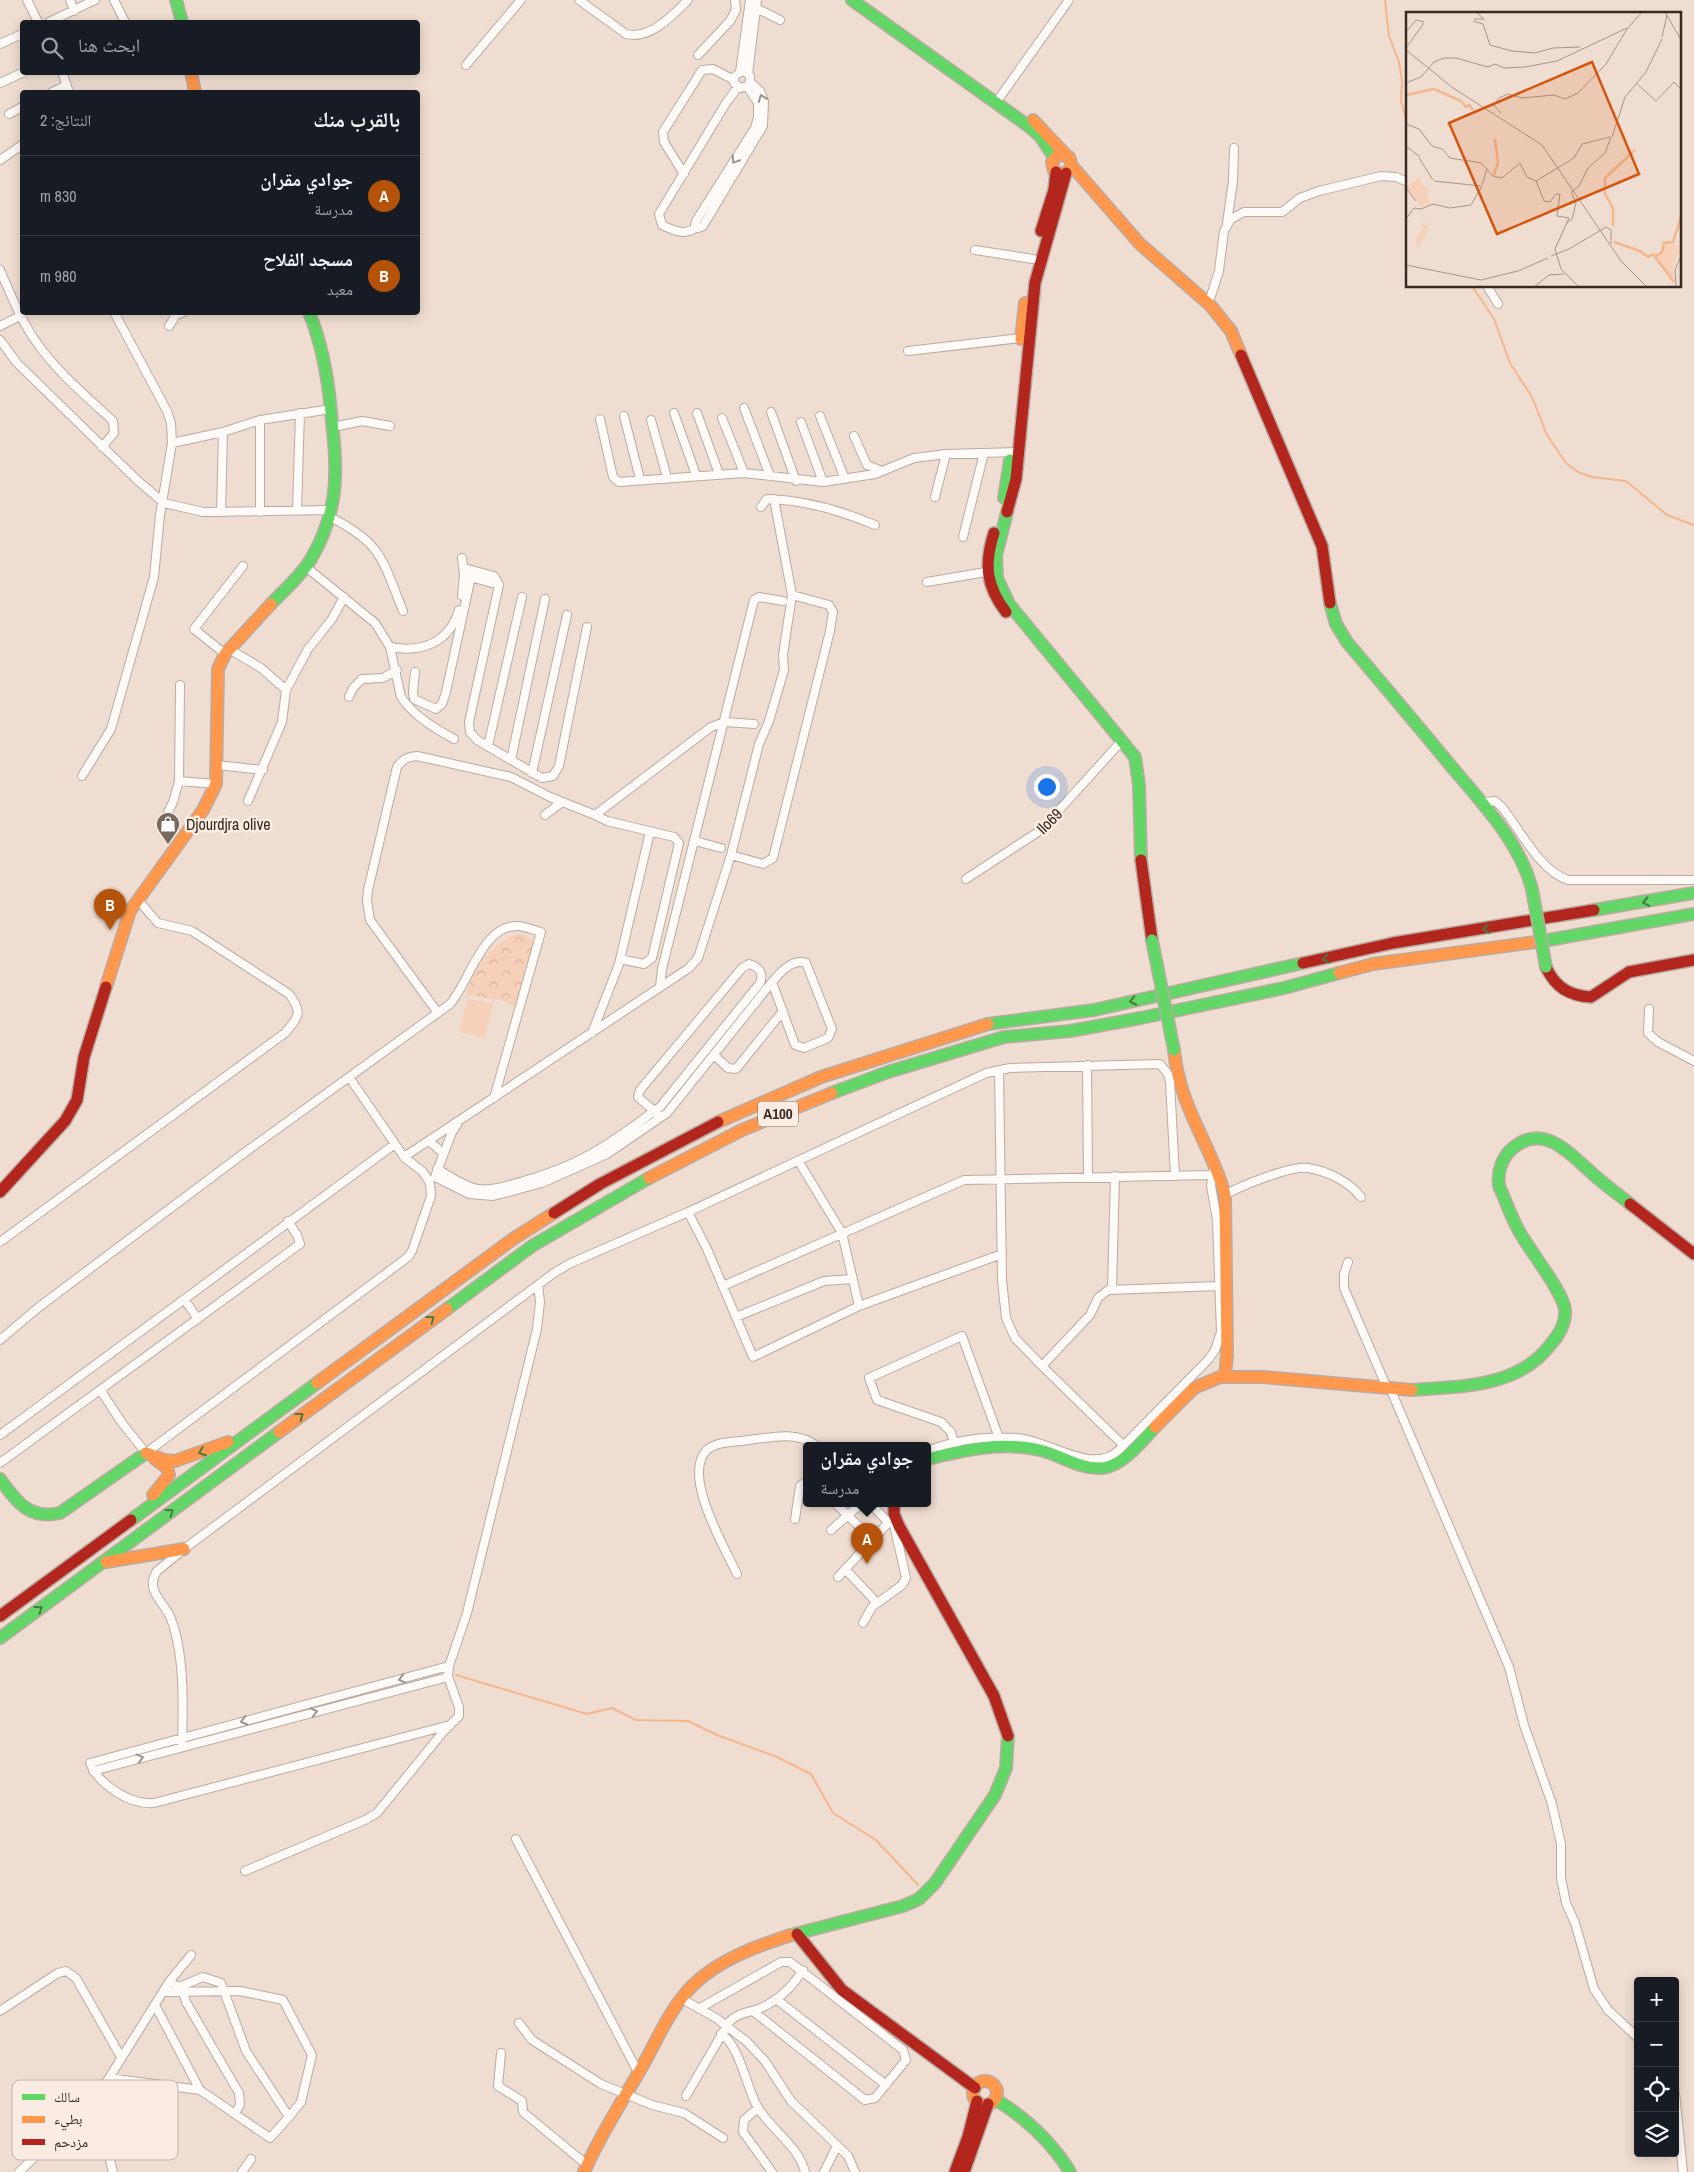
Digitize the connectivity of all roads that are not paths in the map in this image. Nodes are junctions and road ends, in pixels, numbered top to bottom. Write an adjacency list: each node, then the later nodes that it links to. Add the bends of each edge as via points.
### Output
1 (27, 0): 16 (street)
2 (70, 0): 15 (street)
3 (95, 0): 15 (street)
4 (114, 0): 18 (street)
5 (176, 0): 19 (main road)
6 (521, 0): 25 (street)
7 (579, 0): 8 (street, via 626,34 634,36 654,29)
8 (688, 0)
9 (735, 0): 24 (street, via 736,10 730,21)
10 (750, 0): 21 (street)
11 (852, 0): 39 (main road, via 1027,125 1040,136 1054,157 1058,154)
12 (864, 0): 33 (main road)
13 (1069, 0): 33 (street)
14 (756, 4): 20 (street); 21 (street)
15 (74, 11): 17 (street)
16 (37, 20)
17 (54, 20)
18 (124, 20)
19 (181, 20)
20 (780, 20)
21 (750, 32): 29 (street)
22 (20, 35): 23 (street)
23 (0, 44)
24 (698, 55)
25 (466, 65)
26 (20, 74): 30 (street)
27 (63, 75): 31 (street)
28 (192, 75): 32 (main road)
29 (743, 80): 40 (street); 40 (street, via 712,69 702,70 664,128 664,142); 40 (street, via 759,107 753,138 696,221 697,227 680,233 662,225 658,218)
30 (0, 83)
31 (68, 89)
32 (195, 90)
33 (1000, 97): 39 (main road, via 1040,126)
34 (20, 108): 35 (street)
35 (9, 114)
36 (20, 146): 38 (street)
37 (1234, 148): 42 (street)
38 (0, 160)
39 (1065, 166): 44 (main road, via 1052,196); 47 (main road, via 1139,243); 78 (main road, via 1035,283)
40 (684, 174)
41 (1406, 181): 42 (street, via 1382,176 1320,191 1300,198 1282,212 1244,212 1231,219)
42 (1226, 227): 47 (street)
43 (975, 250): 44 (street)
44 (1033, 259): 55 (main road, via 1025,298)
45 (0, 270): 52 (street)
46 (1488, 288): 48 (street)
47 (1209, 302): 136 (main road, via 1231,332 1322,546 1336,624 1347,642)
48 (1498, 304)
49 (116, 315): 75 (street, via 167,411)
50 (176, 315): 54 (street)
51 (310, 315): 59 (main road, via 322,352)
52 (20, 316): 53 (street); 76 (street, via 37,344 113,421 114,433)
53 (0, 326)
54 (170, 326)
55 (1022, 338): 57 (street); 78 (main road)
56 (0, 340): 76 (street, via 17,363)
57 (908, 352)
58 (744, 408): 84 (street)
59 (331, 409): 61 (street); 72 (main road)
60 (772, 412): 88 (street)
61 (300, 413): 68 (street); 94 (street)
62 (674, 413): 83 (street)
63 (697, 413): 82 (street)
64 (624, 416): 86 (street)
65 (820, 416): 87 (street)
66 (722, 418): 81 (street)
67 (600, 419): 86 (street, via 614,479 619,482)
68 (260, 420): 73 (street); 96 (street)
69 (652, 420): 85 (street)
70 (801, 422): 89 (street)
71 (390, 426): 72 (street, via 362,421)
72 (333, 427): 97 (main road, via 338,467)
73 (223, 432): 75 (street); 95 (street)
74 (854, 436): 80 (street, via 867,465)
75 (172, 443): 92 (street)
76 (102, 447): 92 (street)
77 (984, 453): 78 (street); 79 (street); 99 (street)
78 (1015, 453): 103 (main road, via 987,553); 130 (main road, via 1012,496 996,556 999,585 1009,604 1132,751 1137,760)
79 (946, 454): 80 (street, via 908,459); 90 (street)
80 (882, 471): 87 (street)
81 (744, 473): 82 (street); 84 (street)
82 (719, 474): 83 (street)
83 (696, 475): 85 (street)
84 (770, 476): 88 (street)
85 (667, 477): 86 (street)
86 (640, 479)
87 (845, 479): 89 (street)
88 (796, 481): 89 (street)
89 (823, 482)
90 (935, 497)
91 (774, 499): 93 (street, via 767,499); 98 (street, via 826,508); 106 (street)
92 (164, 503): 95 (street, via 179,508); 131 (street, via 154,577 111,729)
93 (760, 508)
94 (297, 510): 96 (street); 97 (street)
95 (221, 512): 96 (street)
96 (260, 512)
97 (330, 513): 102 (main road, via 320,544); 111 (street, via 377,548)
98 (875, 525)
99 (962, 537)
100 (462, 558): 104 (street)
101 (243, 566): 115 (street, via 194,629)
102 (306, 567): 107 (street); 115 (main road)
103 (986, 572): 105 (street); 124 (main road, via 997,601)
104 (466, 573): 114 (street, via 456,621 443,638 423,648); 117 (street, via 446,692 439,707 432,708 414,699); 125 (street, via 494,576 499,585 469,722 472,736)
105 (927, 582)
106 (792, 595): 143 (street, via 783,652 784,670 759,744); 143 (street, via 829,605 833,612 806,740 773,858 763,864)
107 (344, 597): 114 (street, via 376,623); 119 (street, via 308,649)
108 (522, 597): 125 (street)
109 (545, 599): 126 (street)
110 (783, 601): 121 (street, via 759,597 754,600)
111 (403, 611)
112 (567, 615): 129 (street)
113 (587, 627): 129 (street, via 557,772 548,778)
114 (390, 647): 116 (street)
115 (227, 652): 119 (street, via 261,668); 127 (main road, via 218,669)
116 (397, 670): 120 (street, via 383,678 362,680 353,688); 123 (street, via 399,692 404,702 427,724)
117 (415, 672)
118 (180, 685): 132 (street)
119 (286, 690): 128 (street, via 282,722)
120 (350, 697)
121 (726, 722): 122 (street); 138 (street, via 711,727); 141 (street)
122 (754, 724)
123 (454, 739)
124 (1118, 745): 130 (main road); 144 (street, Ilo69, via 1041,830)
125 (488, 746): 126 (street)
126 (511, 760): 129 (street)
127 (216, 765): 128 (street); 133 (main road)
128 (262, 770): 134 (street)
129 (532, 773)
130 (1138, 774): 171 (main road, bridge, via 1140,851 1176,1072 1186,1107)
131 (82, 776)
132 (179, 780): 133 (street); 139 (street)
133 (216, 784): 147 (main road, via 203,810)
134 (248, 801)
135 (562, 802): 137 (street); 138 (street); 155 (street, via 511,777 417,756 408,756 398,767 368,890 368,911 370,920)
136 (1481, 802): 145 (street, via 1495,801 1502,807 1542,862 1568,880); 150 (main road, bridge, via 1518,851 1527,869 1546,967 1549,977 1561,989 1573,995 1591,997 1629,972 1654,964)
137 (546, 815)
138 (595, 815): 140 (street, via 607,822)
139 (161, 827)
140 (650, 832): 149 (street); 149 (street, via 674,837 680,848 652,958 642,964)
141 (695, 840): 142 (street); 152 (street)
142 (721, 848)
143 (731, 856): 152 (street, via 698,958)
144 (966, 879)
145 (1694, 880)
146 (1694, 893): 202 (main road, A100, one-way to 202, via 1393,943 1094,1010 986,1024 822,1077 703,1128 571,1202 447,1286)
147 (138, 900): 178 (main road, via 130,911 84,1058 77,1100 65,1122); 184 (street, via 158,923 192,931 284,990 297,1004 299,1013 285,1033)
148 (1694, 914): 225 (main road, A100, one-way to 148, via 532,1246 677,1162 822,1095 1004,1037 1070,1031 1141,1018 1284,988 1382,963 1536,942)
149 (620, 959): 156 (street)
150 (1694, 960)
151 (772, 982): 154 (street); 154 (street, via 789,965 806,964 832,1029 831,1034 807,1048 800,1048 795,1044); 157 (street)
152 (660, 987): 156 (street)
153 (1649, 1008): 158 (street, via 1648,1033)
154 (783, 1011): 157 (street, via 736,1069 728,1068)
155 (438, 1012): 161 (street); 162 (street, via 459,994 480,952 497,934 518,926 541,932)
156 (592, 1034): 162 (street)
157 (714, 1055): 165 (street)
158 (1694, 1061)
159 (1087, 1065): 160 (street); 174 (street, via 1156,1063 1163,1067 1170,1082); 175 (street)
160 (999, 1070): 170 (street); 176 (street)
161 (349, 1077): 167 (street); 197 (street, via 39,1307)
162 (494, 1098): 164 (street)
163 (654, 1111): 163 (street, via 760,983 762,975 758,968 749,964 742,968 640,1090 640,1101); 165 (street); 172 (street, via 612,1143 544,1176 497,1188 471,1187)
164 (464, 1118): 166 (street); 168 (street, via 453,1130)
165 (661, 1118): 172 (street, via 607,1154 520,1190 493,1196 476,1195)
166 (429, 1141): 168 (street); 169 (street)
167 (395, 1144): 169 (street); 182 (street)
168 (443, 1153): 172 (street)
169 (404, 1157): 177 (street, via 426,1175)
170 (799, 1162): 181 (street); 183 (street)
171 (1212, 1170): 174 (street); 179 (main road); 191 (street, via 1210,1186 1217,1220)
172 (436, 1173): 177 (street)
173 (1115, 1176): 174 (street); 175 (street); 192 (street)
174 (1175, 1176)
175 (1088, 1177): 176 (street)
176 (1001, 1178): 183 (street, via 959,1181); 185 (street)
177 (432, 1191): 209 (street, via 408,1257)
178 (0, 1192)
179 (1225, 1195): 180 (street, via 1268,1177 1308,1168 1342,1180); 199 (main road)
180 (1361, 1198)
181 (688, 1212): 189 (street, via 571,1263); 190 (street)
182 (288, 1222): 193 (street); 196 (street, via 300,1244)
183 (842, 1233): 188 (street); 190 (street)
184 (0, 1242)
185 (1002, 1254): 194 (street); 198 (street, via 1006,1318 1015,1338)
186 (1694, 1254): 200 (main road, via 1558,1144 1540,1138 1524,1139 1502,1162 1498,1178 1519,1231 1562,1300 1565,1319 1560,1331 1536,1361 1519,1373 1498,1381 1453,1388)
187 (1348, 1262): 200 (street, via 1344,1288)
188 (853, 1279): 194 (street); 195 (street, via 824,1281)
189 (538, 1285): 224 (street); 233 (street, via 537,1329 467,1614)
190 (723, 1286): 195 (street)
191 (1219, 1286): 192 (street); 207 (street, via 1221,1332 1215,1350)
192 (1112, 1289): 198 (street, via 1101,1295 1090,1315)
193 (184, 1299): 196 (street); 203 (street)
194 (859, 1306): 195 (street, via 753,1356)
195 (736, 1318)
196 (198, 1319): 201 (street)
197 (0, 1340)
198 (1042, 1366): 207 (street)
199 (1225, 1377): 200 (main road, via 1263,1377); 210 (main road, via 1211,1379 1194,1388 1125,1458 1103,1468 1080,1466 1041,1450 1009,1446 967,1449)
200 (1389, 1388): 257 (street, via 1509,1667 1524,1725 1552,1804 1561,1844 1561,1878 1566,1903 1594,1990 1608,2010)
201 (100, 1390): 209 (street); 211 (street)
202 (247, 1434): 209 (main road, one-way to 209, via 175,1461); 220 (main road, A100)
203 (0, 1435)
204 (999, 1438): 206 (street); 206 (street, via 962,1336 869,1378 877,1400 940,1422 951,1432); 207 (street, via 1033,1440 1094,1461 1109,1457)
205 (811, 1442): 227 (street, via 784,1436 716,1445 703,1456 699,1475 701,1495)
206 (954, 1443): 208 (street)
207 (1124, 1445)
208 (931, 1450)
209 (146, 1453): 212 (main road, via 60,1513 48,1517 28,1510); 220 (main road, via 167,1468 169,1475)
210 (931, 1458)
211 (0, 1463)
212 (0, 1479)
213 (803, 1484): 219 (street, via 800,1486)
214 (839, 1507): 218 (street)
215 (858, 1507): 218 (street)
216 (876, 1507): 221 (street)
217 (894, 1507): 221 (main road)
218 (848, 1516): 222 (street); 223 (street)
219 (795, 1519)
220 (130, 1520): 230 (main road, A100)
221 (894, 1524): 223 (street); 229 (street, via 906,1578 902,1585); 241 (main road, via 997,1703 1008,1730 1007,1767 995,1795 926,1894 904,1906)
222 (832, 1530)
223 (873, 1540): 226 (street)
224 (184, 1549): 225 (main road); 236 (street, via 157,1571 152,1585 154,1594 170,1616 176,1637 180,1661)
225 (103, 1562): 232 (main road, A100, one-way to 225)
226 (845, 1569): 228 (street); 229 (street)
227 (737, 1574)
228 (838, 1577)
229 (877, 1604): 231 (street)
230 (0, 1616)
231 (863, 1622)
232 (0, 1638)
233 (449, 1666): 234 (street); 236 (street, one-way to 236)
234 (448, 1677): 235 (street, via 460,1709 458,1718); 237 (street, one-way to 234)
235 (450, 1725): 238 (street, via 154,1803 129,1799); 240 (street, via 377,1812)
236 (182, 1737): 237 (street); 238 (street)
237 (182, 1746): 238 (street, one-way to 237)
238 (92, 1767)
239 (516, 1839): 260 (street)
240 (245, 1871)
241 (797, 1934): 248 (main road, via 767,1944 705,1975); 265 (main road, via 842,1990)
242 (191, 1956): 244 (street)
243 (803, 1970): 249 (street); 251 (street, via 790,1962 781,1962); 263 (street, via 905,2052 904,2062)
244 (169, 1982): 245 (street); 247 (street, via 179,1987 202,1977 221,1983)
245 (163, 1992): 246 (street); 250 (street)
246 (183, 1992): 247 (street); 272 (street, via 239,2092 240,2105)
247 (224, 1992): 273 (street, via 246,2051); 273 (street, via 240,1991 283,2000 312,2055 301,2102)
248 (682, 1999): 251 (street); 260 (main road)
249 (776, 1999): 253 (street); 263 (street)
250 (155, 2005): 259 (street); 266 (street)
251 (700, 2008): 255 (street)
252 (0, 2011): 259 (street, via 66,1971 76,1978)
253 (752, 2011): 255 (street, via 736,2016); 263 (street, via 865,2100 873,2100)
254 (520, 2024): 267 (street, via 532,2040 601,2084)
255 (726, 2025): 256 (street); 275 (street, via 756,2051 791,2101)
256 (721, 2034): 268 (street); 270 (street, via 732,2044)
257 (1634, 2034)
258 (500, 2053): 279 (street, via 498,2086 522,2101 522,2112)
259 (121, 2057): 261 (street)
260 (639, 2074): 267 (main road)
261 (109, 2078): 262 (street)
262 (124, 2080)
263 (886, 2085)
264 (178, 2087): 266 (street)
265 (975, 2088): 269 (main road, via 974,2096); 269 (main road, via 983,2082 992,2084 997,2091)
266 (200, 2090): 272 (street)
267 (626, 2095): 274 (street, via 684,2113); 279 (main road)
268 (686, 2096)
269 (987, 2102): 287 (main road, via 968,2137); 288 (main road); 289 (main road, via 1036,2128)
270 (758, 2108): 282 (street, via 744,2120 742,2132); 283 (street, via 794,2152)
271 (1677, 2112): 290 (street)
272 (235, 2113): 273 (street, via 270,2138)
273 (289, 2117)
274 (723, 2138)
275 (836, 2146): 278 (street); 284 (street)
276 (251, 2159): 281 (street)
277 (32, 2160): 280 (street)
278 (852, 2162): 285 (street); 286 (street)
279 (585, 2168)
280 (19, 2172)
281 (242, 2172)
282 (772, 2172)
283 (805, 2172)
284 (824, 2172)
285 (848, 2172)
286 (854, 2172)
287 (955, 2172)
288 (964, 2172)
289 (1070, 2172)
290 (1683, 2172)

